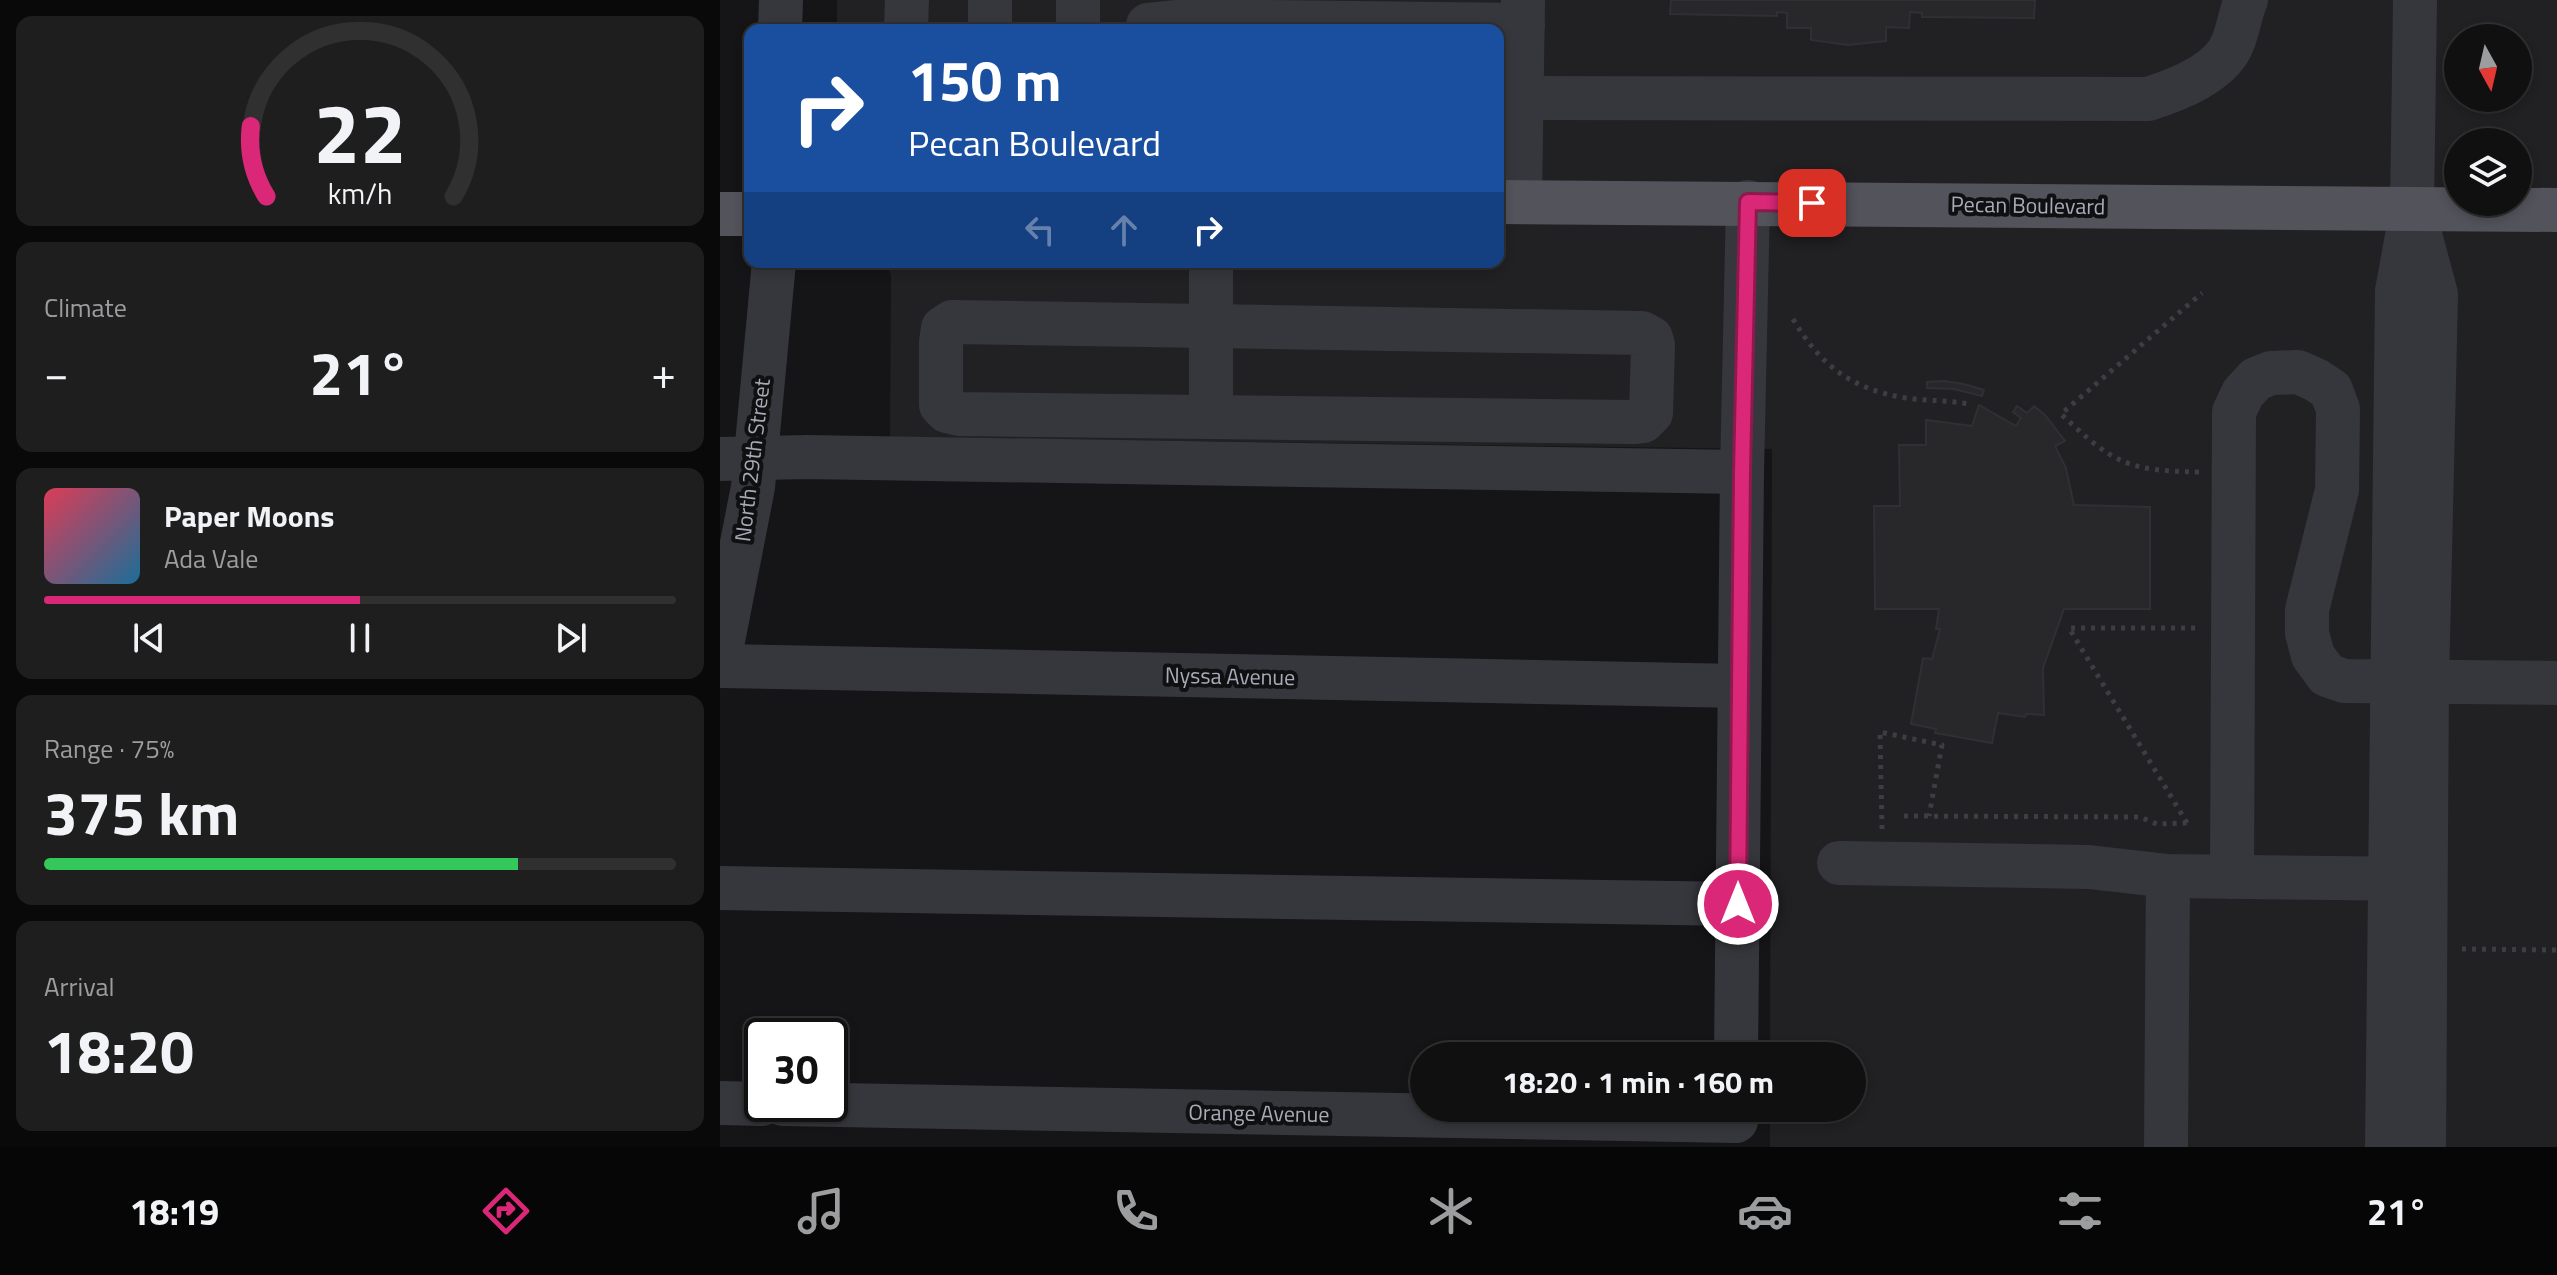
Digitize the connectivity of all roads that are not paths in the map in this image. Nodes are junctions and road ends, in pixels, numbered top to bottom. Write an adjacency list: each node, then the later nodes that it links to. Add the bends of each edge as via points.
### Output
1 (781, 0): 9 (street)
2 (907, 0): 10 (street)
3 (990, 0): 11 (street)
4 (1078, 0): 12 (street)
5 (2246, 0): 13 (street, via 2233,45 2214,66 2186,87 2148,99)
6 (2415, 0): 16 (street)
7 (1523, 12): 8 (street); 13 (street)
8 (1147, 18)
9 (780, 24)
10 (906, 24)
11 (990, 24)
12 (1078, 24)
13 (1510, 98): 14 (street)
14 (1509, 201): 15 (main road, Pecan Boulevard)
15 (1748, 202): 16 (main road, Pecan Boulevard); 25 (street)
16 (2412, 209): 17 (main road, Pecan Boulevard); 28 (street, via 2436,294)
17 (2557, 210)
18 (720, 214): 19 (main road)
19 (744, 214)
20 (773, 268): 24 (street, North 29th Street)
21 (1211, 268): 22 (street)
22 (1211, 328): 23 (street); 23 (street, via 952,322 943,328 941,342 941,405 947,411); 23 (street, via 1642,333 1653,345 1651,413 1643,421)
23 (1211, 416)
24 (738, 458): 25 (street); 26 (street, North 29th Street, via 753,487)
25 (1742, 472): 30 (street)
26 (720, 656)
27 (720, 666): 30 (street, Nyssa Avenue)
28 (2410, 682): 29 (street); 33 (street, via 2344,681 2327,675 2313,656 2307,610 2337,490 2338,409 2331,390 2298,372 2256,379 2234,412); 34 (street)
29 (2557, 683)
30 (1739, 686): 36 (street)
31 (1839, 863): 32 (street, via 2089,867)
32 (2168, 876): 33 (street); 42 (street)
33 (2232, 877): 34 (street)
34 (2408, 879): 43 (street); 44 (street, via 2425,949)
35 (720, 888): 36 (street)
36 (1738, 904): 37 (street)
37 (1736, 1042)
38 (720, 1103): 39 (street)
39 (744, 1104)
40 (848, 1105): 41 (street, Orange Avenue)
41 (1736, 1125)
42 (2166, 1147)
43 (2387, 1147)
44 (2424, 1147)

